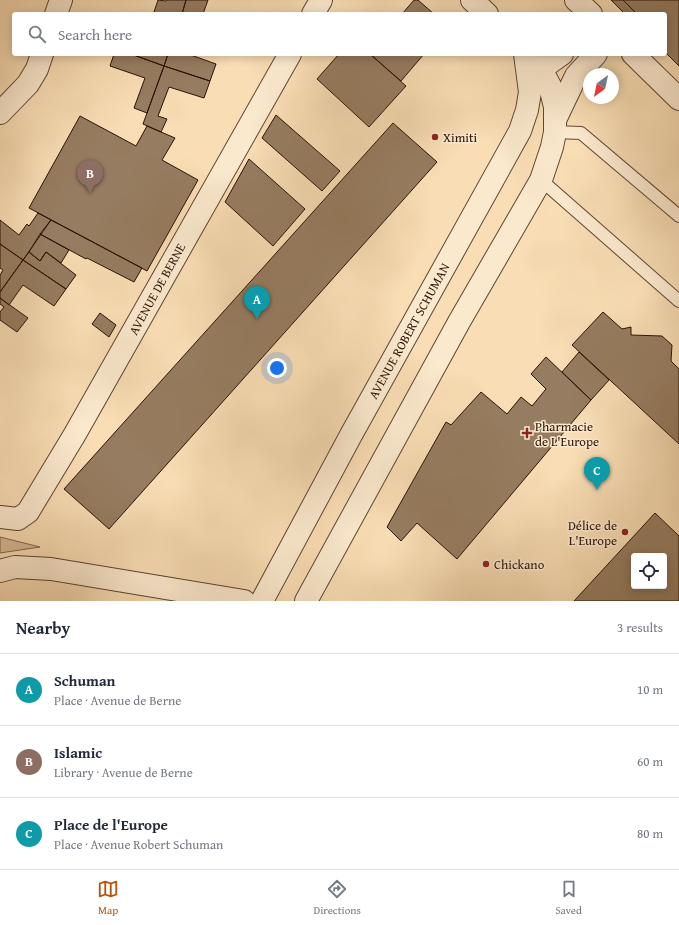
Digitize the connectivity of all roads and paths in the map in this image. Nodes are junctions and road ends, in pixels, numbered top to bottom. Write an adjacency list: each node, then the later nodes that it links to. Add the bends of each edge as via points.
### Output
1 (61, 0): 5 (street)
2 (321, 0): 6 (street)
3 (472, 0): 7 (street)
4 (576, 0): 8 (street)
5 (57, 12)
6 (314, 12)
7 (485, 12)
8 (589, 12)
9 (41, 56): 16 (street, via 28,84)
10 (289, 56): 21 (street, AVENUE DE BERNE, via 75,434 28,512)
11 (550, 56): 14 (street)
12 (594, 56): 17 (street, via 576,76)
13 (635, 56): 15 (street)
14 (532, 59): 17 (street, via 550,86 555,107); 24 (street, AVENUE ROBERT SCHUMAN, via 530,92 520,131)
15 (679, 99)
16 (0, 113)
17 (555, 126): 18 (street, via 552,147); 19 (lane, via 581,133)
18 (541, 180): 20 (lane); 25 (street, via 459,322)
19 (679, 216)
20 (679, 301)
21 (9, 518)
22 (0, 571): 23 (street, via 15,567 51,569)
23 (244, 601)
24 (262, 601)
25 (306, 601)

